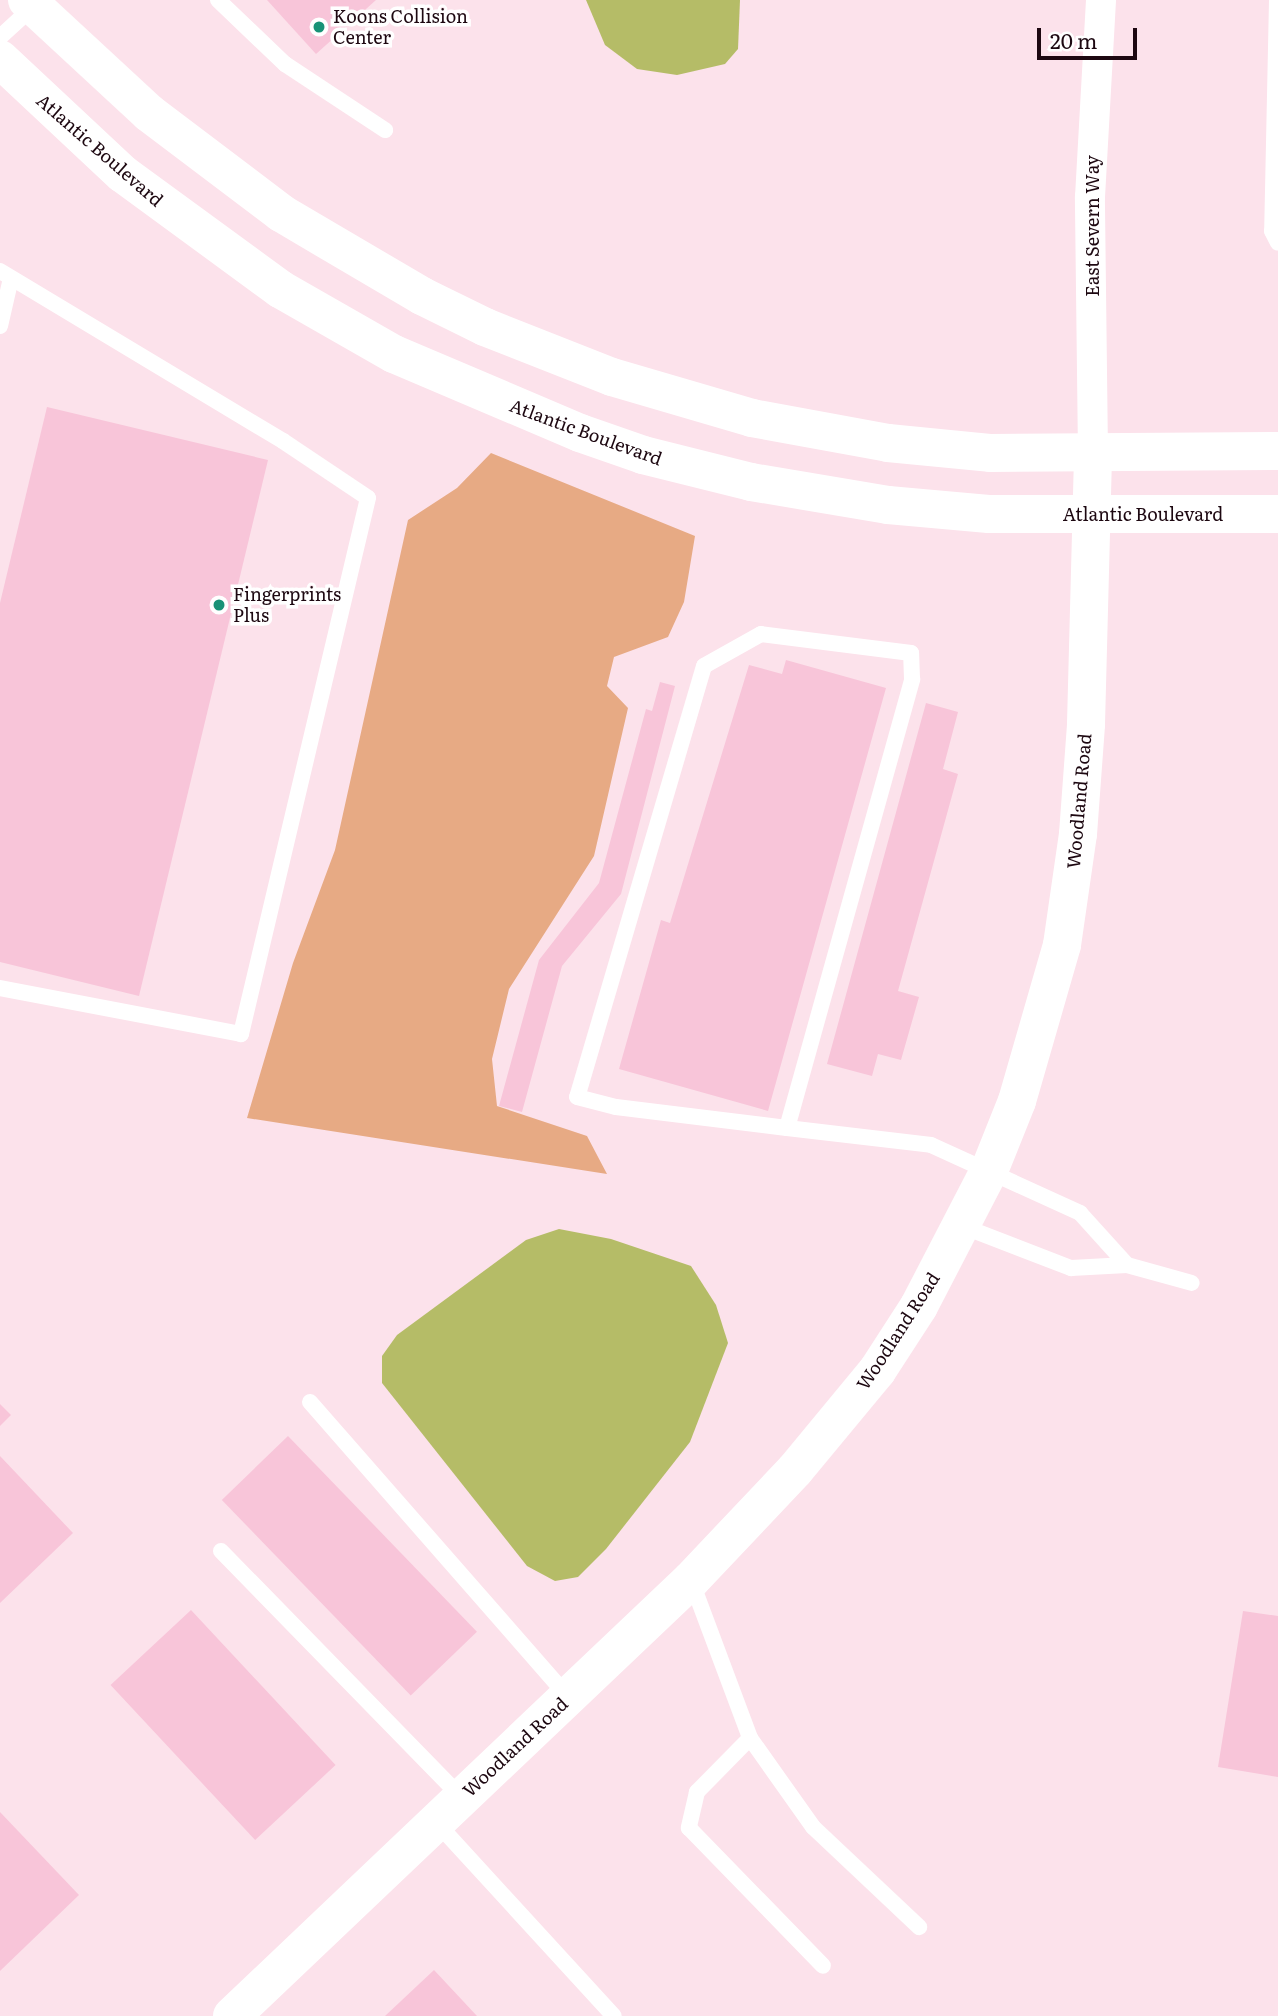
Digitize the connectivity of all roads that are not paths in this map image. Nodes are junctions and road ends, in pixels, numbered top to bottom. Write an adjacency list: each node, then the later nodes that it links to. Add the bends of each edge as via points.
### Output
1 (218, 0): 8 (lane, via 285,64)
2 (1101, 0): 13 (street, East Severn Way, via 1090,197)
3 (1278, 0): 7 (lane)
4 (33, 2): 5 (lane); 13 (main road, via 149,113 281,213 422,296 485,327 626,382 817,432 990,453)
5 (0, 37)
6 (0, 59): 14 (main road, Atlantic Boulevard, via 123,174 228,254 394,354 471,389 643,456 777,487 977,513)
7 (1277, 80): 9 (lane, via 1272,231)
8 (386, 130)
9 (1278, 243)
10 (6, 275): 11 (lane); 16 (lane, via 283,441 368,498 240,1034)
11 (0, 326)
12 (1278, 451): 13 (main road)
13 (1093, 453): 14 (main road, Woodland Road)
14 (1092, 514): 15 (main road, Atlantic Boulevard); 18 (main road, Woodland Road, via 1078,834 1062,946 1040,1030)
15 (1278, 514)
16 (0, 988)
17 (787, 1128): 17 (lane, via 912,679 911,653 761,634 704,666 577,1097 616,1107); 18 (lane, via 931,1145)
18 (989, 1171): 19 (main road, Woodland Road); 20 (lane, via 1080,1213)
19 (962, 1226): 20 (lane, via 1071,1268); 24 (main road, Woodland Road, via 877,1371 795,1470)
20 (1127, 1265): 21 (lane)
21 (1192, 1283)
22 (310, 1402): 25 (lane)
23 (221, 1551): 27 (lane)
24 (691, 1580): 25 (main road, Woodland Road); 26 (lane)
25 (568, 1697): 27 (main road, Woodland Road)
26 (750, 1738): 28 (lane, via 813,1827); 29 (lane, via 697,1792 689,1828)
27 (449, 1810): 30 (main road, Woodland Road); 31 (lane)
28 (919, 1927)
29 (823, 1966)
30 (232, 2016)
31 (614, 2016)

